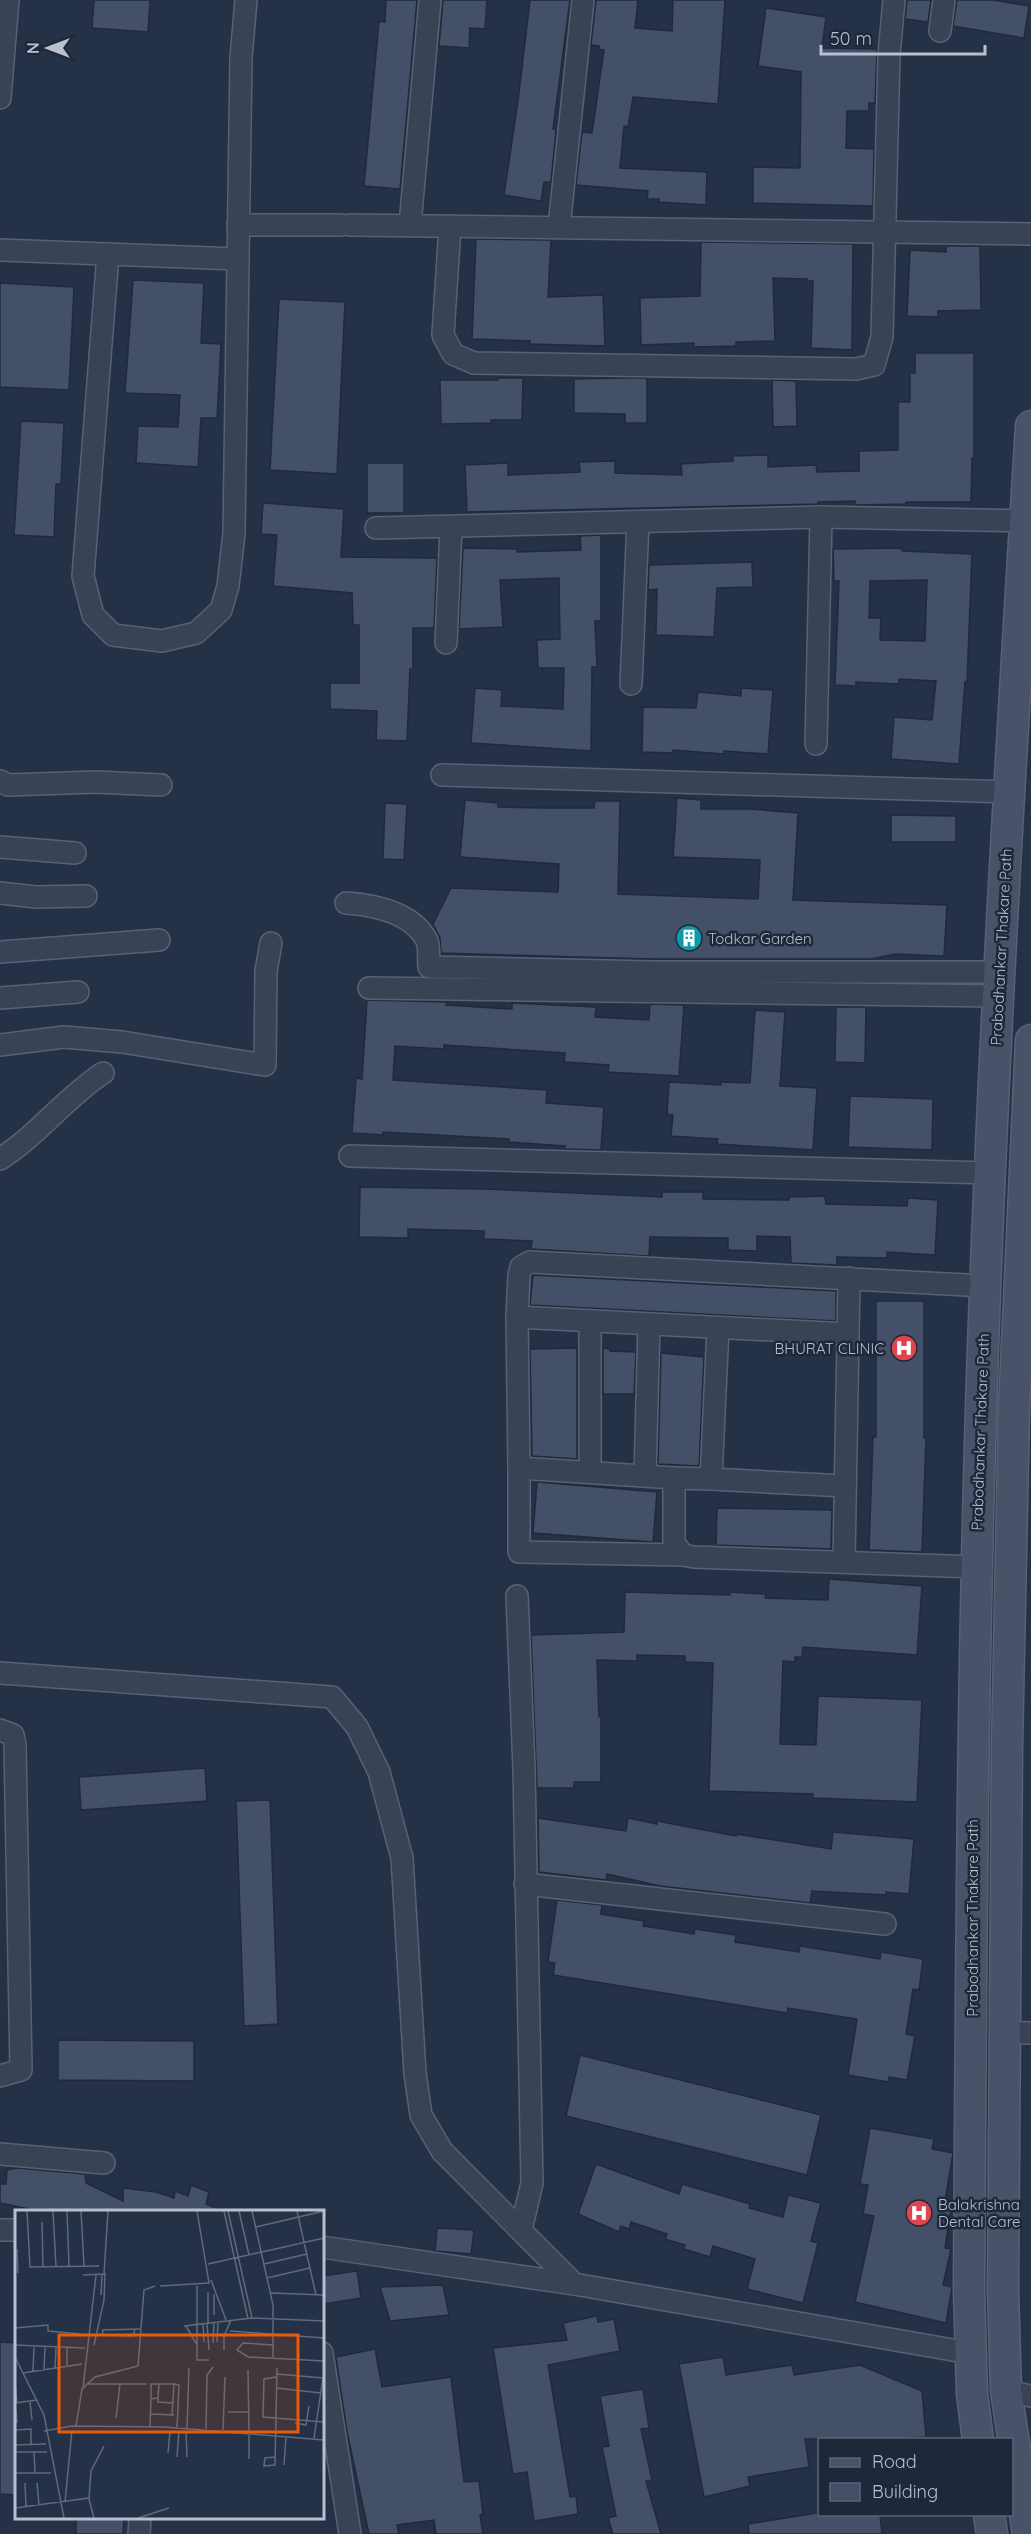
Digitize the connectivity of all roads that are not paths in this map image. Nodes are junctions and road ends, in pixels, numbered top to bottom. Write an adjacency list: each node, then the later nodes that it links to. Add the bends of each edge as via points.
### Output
1 (8, 0): 8 (street)
2 (246, 0): 9 (street)
3 (430, 0): 10 (street)
4 (583, 0): 12 (street)
5 (894, 0): 13 (street, via 889,55)
6 (944, 0): 7 (street)
7 (940, 32)
8 (0, 99)
9 (238, 225): 10 (street); 17 (street)
10 (410, 225): 11 (street)
11 (450, 226): 12 (street); 13 (street, via 443,335 453,354 474,363 856,369 874,365 882,337)
12 (559, 227): 13 (street)
13 (886, 232): 14 (street)
14 (1031, 234)
15 (0, 250): 16 (street)
16 (108, 254): 17 (street); 17 (street, via 83,576 93,615 113,635 162,641 196,633 221,610 228,586 234,533)
17 (238, 259)
18 (1031, 426): 20 (main road, Prabodhankar Thakare Path)
19 (821, 517): 20 (street); 21 (street); 26 (street)
20 (1025, 520): 30 (main road, Prabodhankar Thakare Path)
21 (638, 522): 22 (street); 25 (street)
22 (451, 527): 23 (street); 24 (street)
23 (376, 528)
24 (446, 643)
25 (631, 684)
26 (816, 744)
27 (442, 775): 30 (street)
28 (0, 781): 29 (street, via 8,785)
29 (161, 785)
30 (1009, 792): 39 (main road, Prabodhankar Thakare Path)
31 (0, 847): 32 (street)
32 (75, 854)
33 (0, 893): 34 (street)
34 (86, 896)
35 (346, 903): 39 (street, via 410,919 428,940 429,967)
36 (159, 940): 38 (street)
37 (271, 943): 44 (street, via 266,971 265,1065 122,1042 64,1037)
38 (0, 952)
39 (999, 984): 40 (street); 48 (main road, Prabodhankar Thakare Path)
40 (369, 988)
41 (78, 992): 42 (street)
42 (0, 998)
43 (1031, 1040): 49 (main road)
44 (0, 1045)
45 (103, 1073): 47 (street)
46 (350, 1156): 48 (street)
47 (0, 1159)
48 (990, 1173): 52 (main road, Prabodhankar Thakare Path)
49 (1028, 1181): 50 (main road)
50 (1026, 1262): 58 (main road)
51 (849, 1278): 52 (street); 53 (street, via 531,1262 521,1267); 57 (street)
52 (985, 1286): 59 (main road, Prabodhankar Thakare Path)
53 (517, 1317): 54 (street); 61 (street)
54 (590, 1321): 55 (street); 62 (street)
55 (649, 1324): 56 (street); 63 (street)
56 (718, 1328): 57 (street); 65 (street)
57 (848, 1334): 66 (street)
58 (1023, 1352): 60 (main road)
59 (981, 1406): 60 (main road); 69 (main road, Prabodhankar Thakare Path)
60 (1014, 1408): 75 (main road)
61 (519, 1468): 62 (street); 67 (street, via 519,1552)
62 (590, 1472): 63 (street)
63 (645, 1476): 64 (street)
64 (674, 1478): 65 (street); 67 (street, via 674,1543)
65 (711, 1479): 66 (street)
66 (845, 1486): 68 (street)
67 (683, 1555): 68 (street)
68 (844, 1562): 69 (street)
69 (976, 1567): 82 (main road, Prabodhankar Thakare Path)
70 (518, 1596): 73 (street)
71 (0, 1672): 79 (street, via 332,1697 357,1727 378,1772 402,1858 421,2115 442,2151)
72 (0, 1731): 76 (street, via 13,1735 15,1744 21,2070)
73 (525, 1884): 74 (street); 79 (street, via 532,2182)
74 (885, 1924)
75 (1018, 2033): 84 (main road, via 1004,2289)
76 (0, 2076)
77 (0, 2154): 78 (street)
78 (104, 2163)
79 (521, 2230): 81 (street)
80 (324, 2247): 81 (street)
81 (574, 2284): 82 (street)
82 (970, 2353): 85 (main road, Prabodhankar Thakare Path)
83 (324, 2378): 86 (street)
84 (1018, 2393): 92 (main road)
85 (978, 2438)
86 (330, 2451): 90 (street)
87 (989, 2516): 91 (main road)
88 (140, 2519): 89 (street)
89 (139, 2534)
90 (350, 2534)
91 (992, 2534)
92 (1028, 2534)

